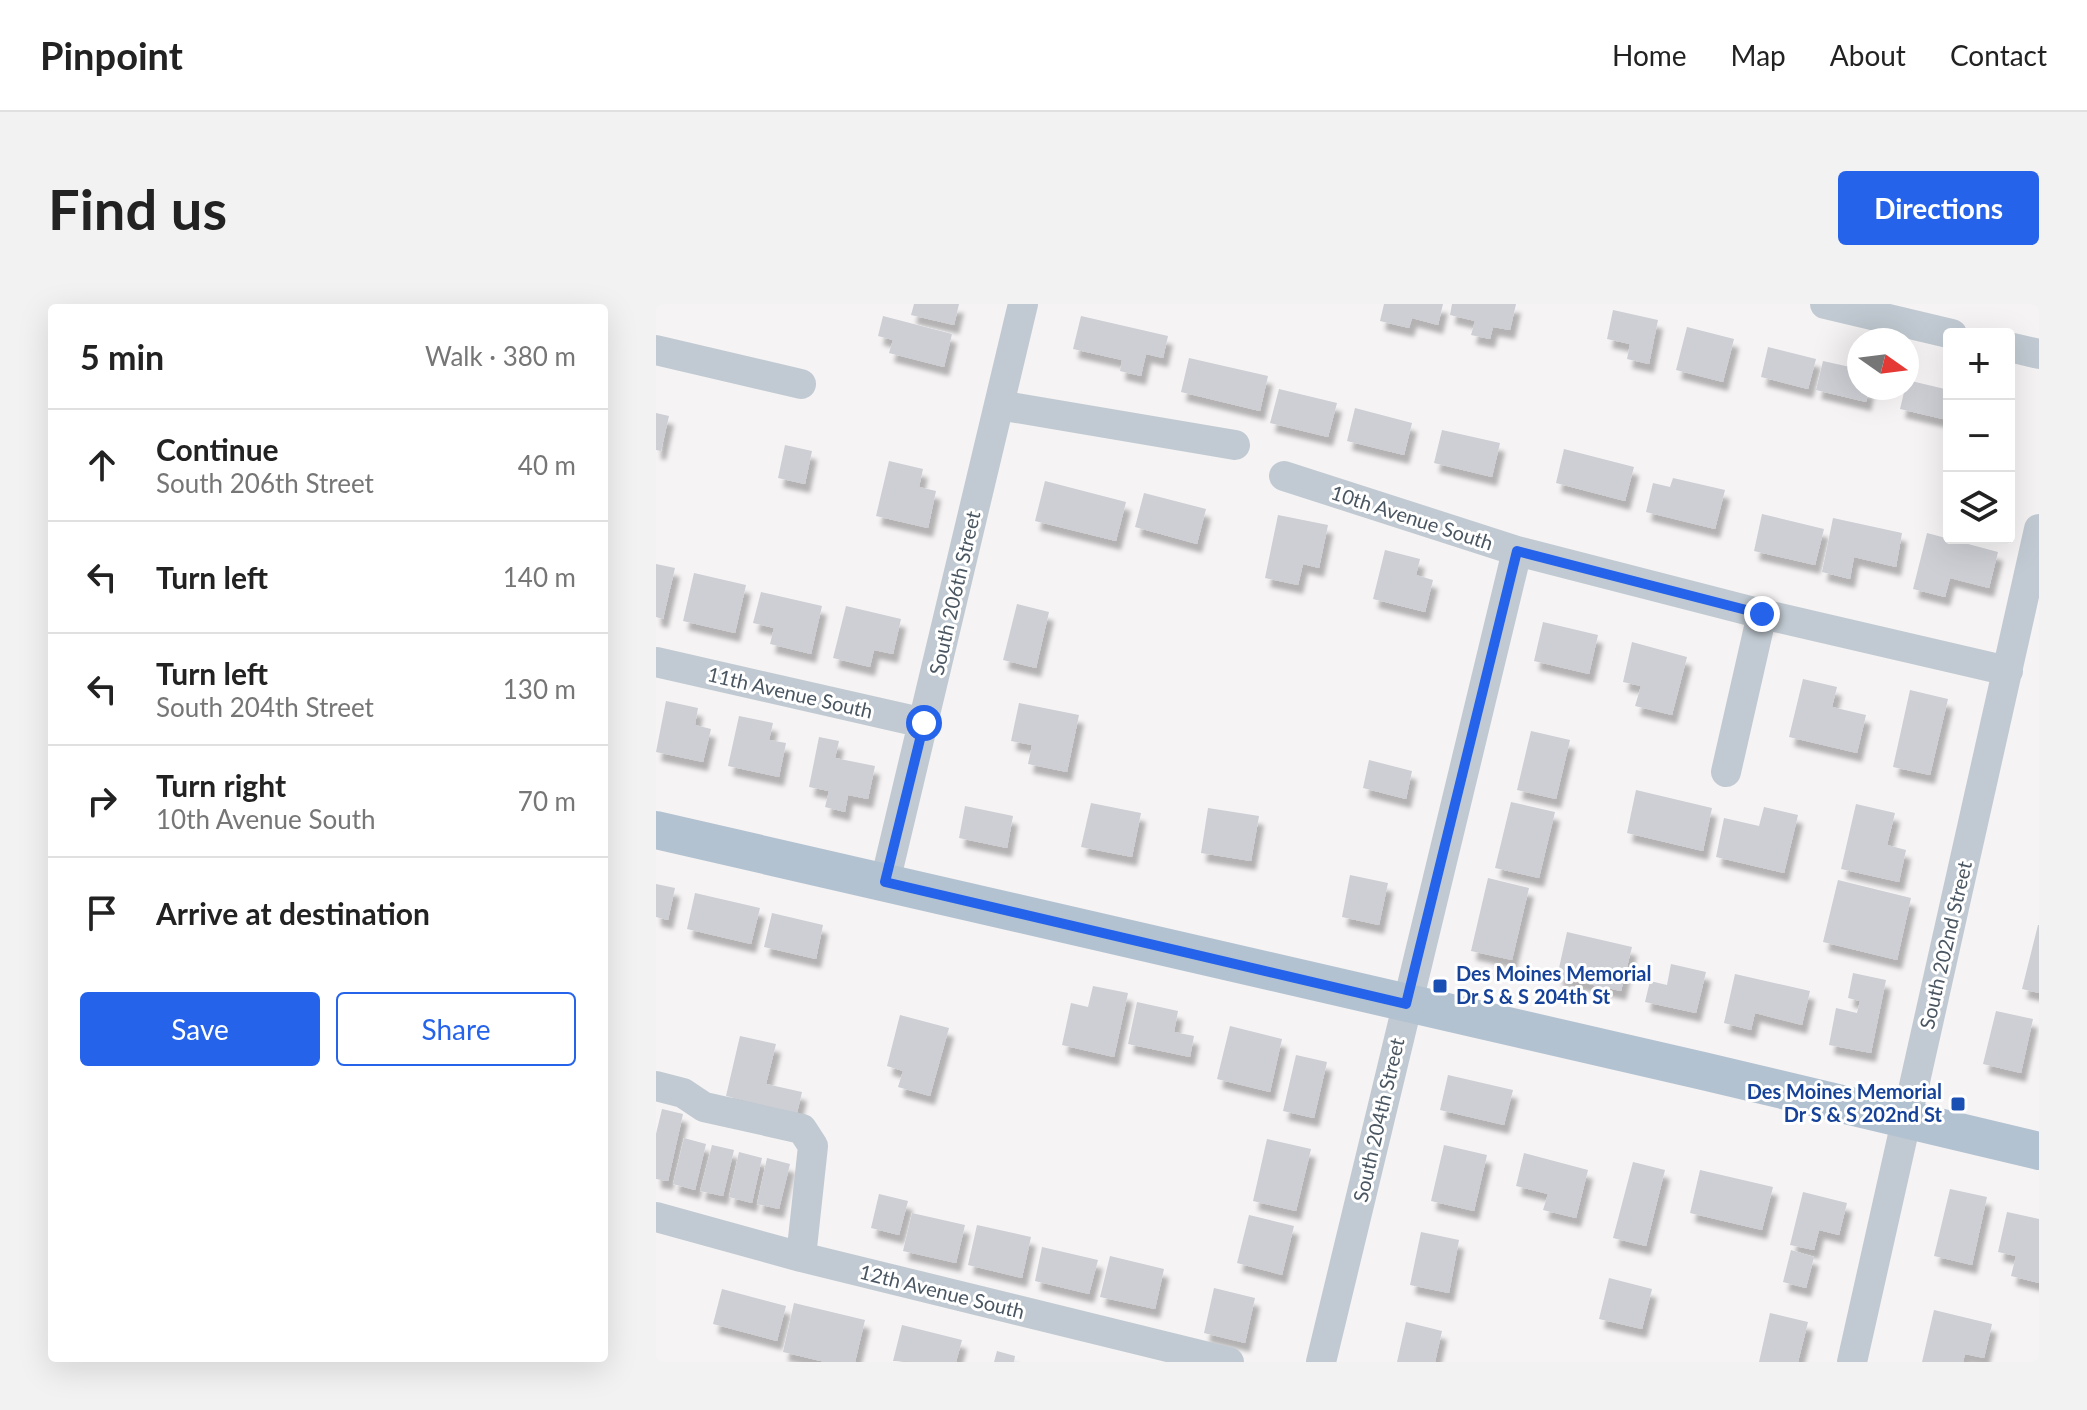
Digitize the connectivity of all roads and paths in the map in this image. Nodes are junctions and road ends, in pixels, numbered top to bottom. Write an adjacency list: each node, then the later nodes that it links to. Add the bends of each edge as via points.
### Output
1 (1023, 304): 8 (street, South 206th Street)
2 (1825, 304): 3 (street)
3 (1943, 332)
4 (2015, 348): 6 (street)
5 (656, 350): 7 (street)
6 (2039, 354)
7 (801, 384)
8 (999, 405): 9 (street); 16 (street, South 206th Street)
9 (1235, 445)
10 (1284, 476): 12 (street, 10th Avenue South)
11 (2039, 529): 15 (street, South 202nd Street)
12 (1517, 551): 13 (street, 10th Avenue South); 20 (street, South 204th Street)
13 (1762, 614): 15 (street, 10th Avenue South); 17 (street)
14 (656, 662): 16 (street, 11th Avenue South)
15 (2008, 671): 22 (street, South 202nd Street)
16 (924, 723): 19 (street, South 206th Street)
17 (1726, 772)
18 (656, 830): 19 (main road)
19 (885, 882): 20 (main road)
20 (1406, 1004): 22 (main road); 27 (street, South 204th Street)
21 (656, 1086): 25 (street, via 683,1093 704,1107 802,1129 813,1146)
22 (1906, 1120): 23 (main road); 28 (street, South 202nd Street)
23 (2039, 1151)
24 (656, 1217): 25 (street, 12th Avenue South)
25 (801, 1257): 26 (street, 12th Avenue South)
26 (1229, 1362)
27 (1321, 1362)
28 (1852, 1362)

